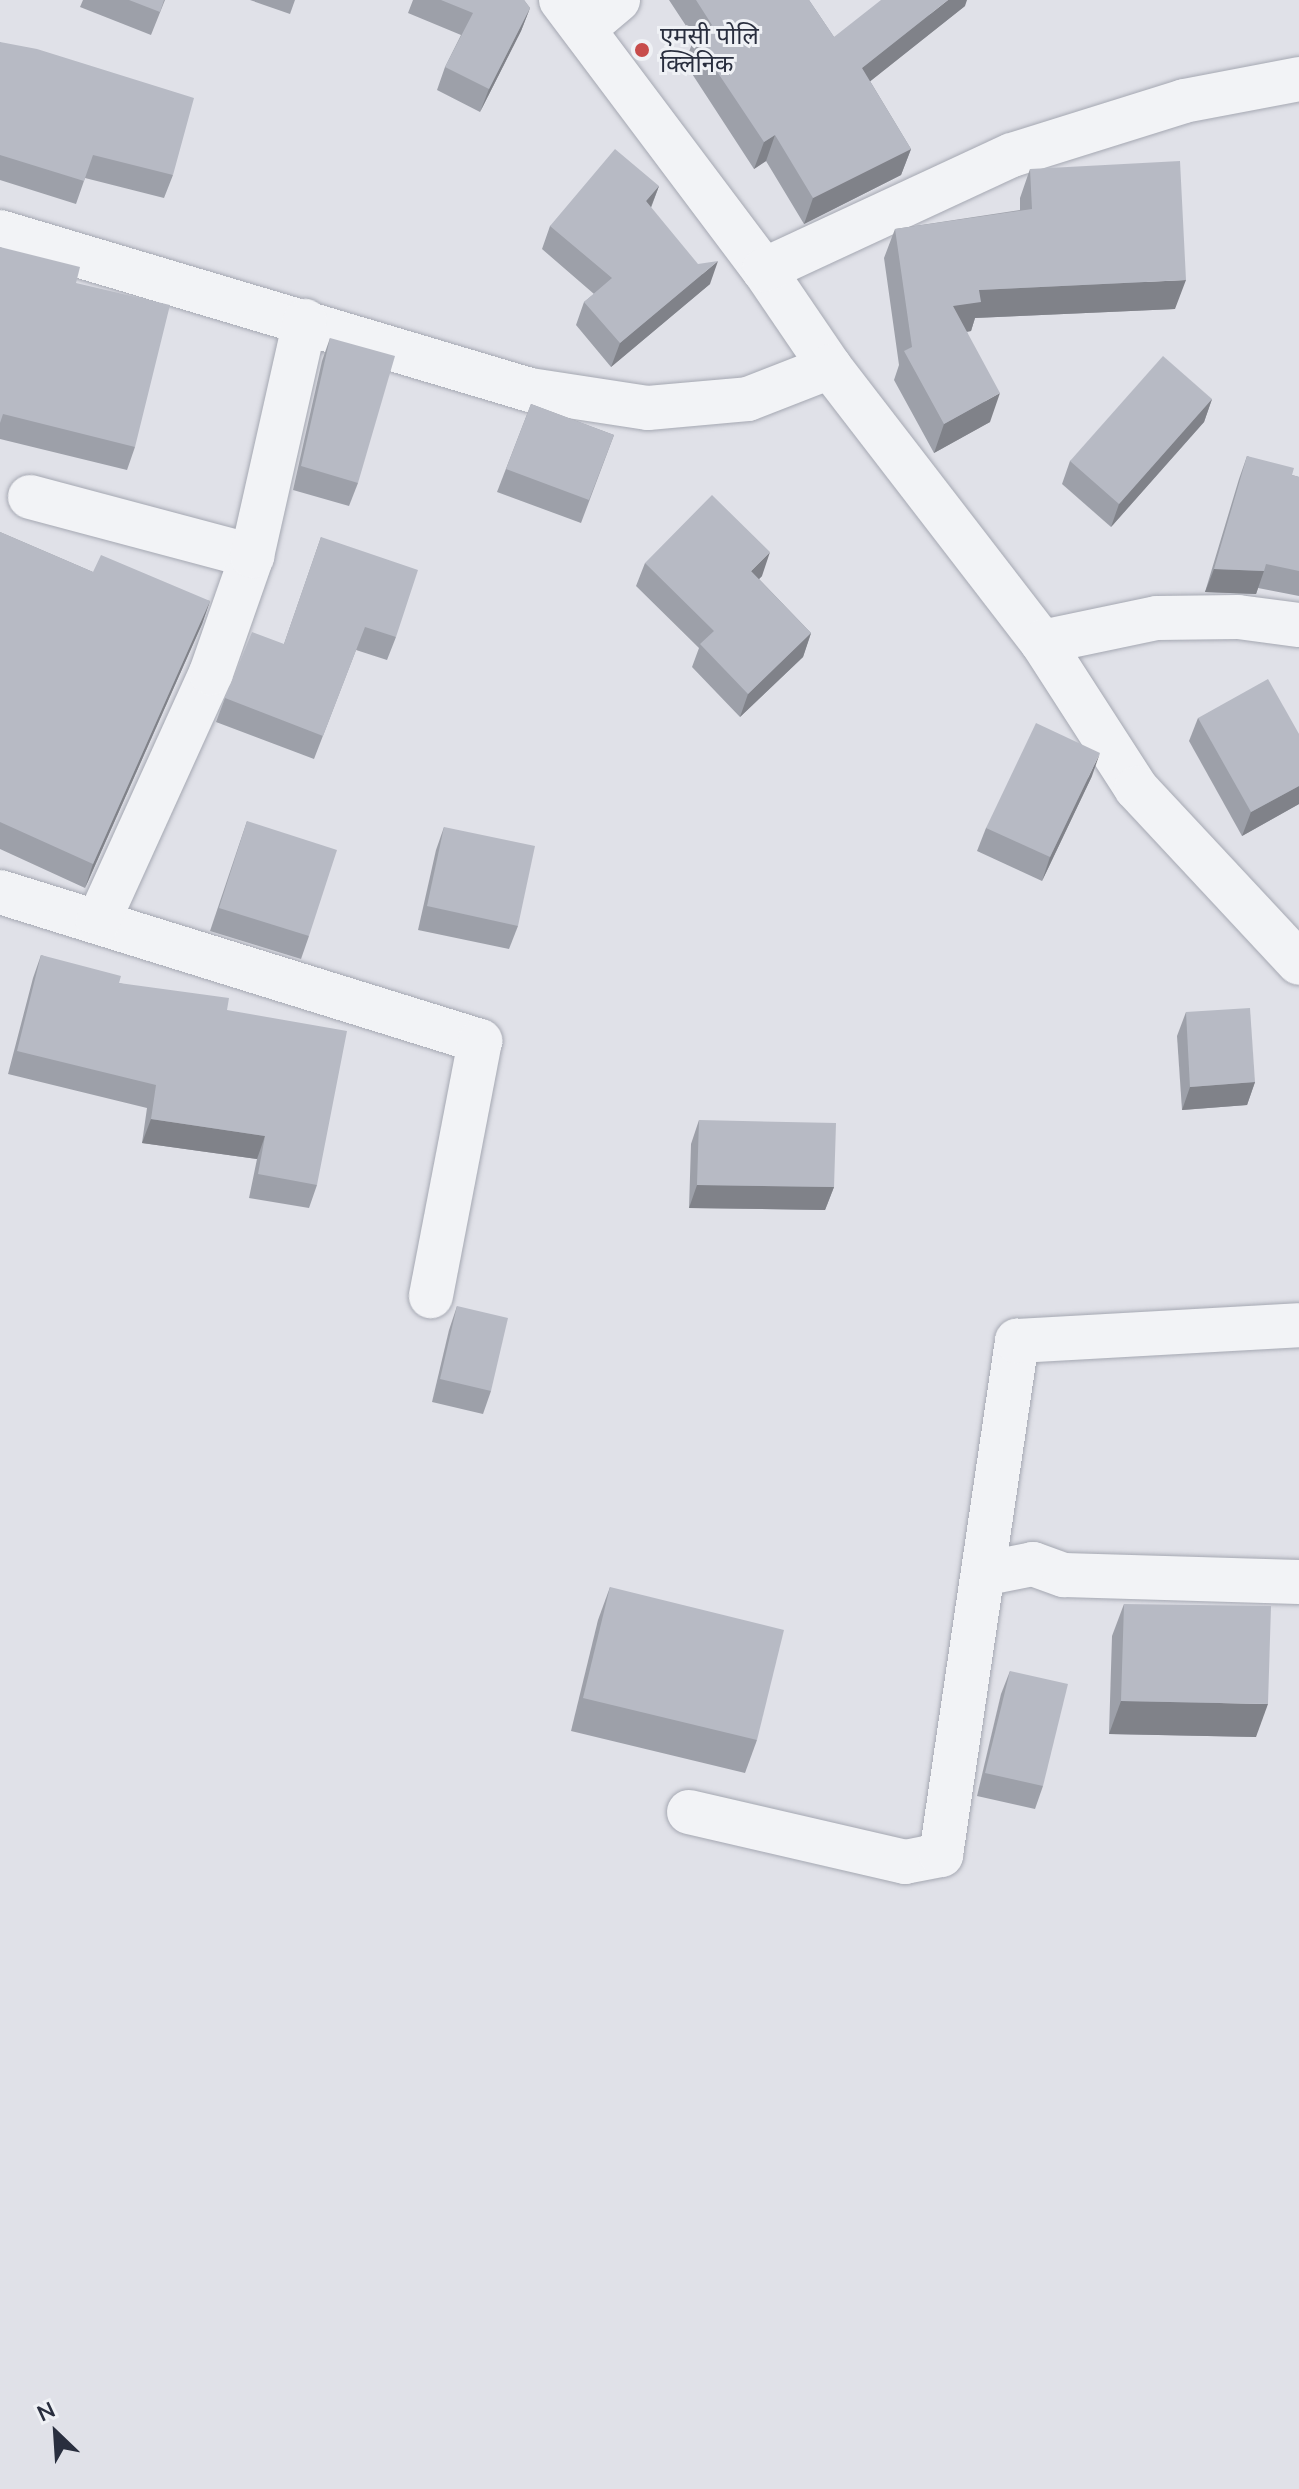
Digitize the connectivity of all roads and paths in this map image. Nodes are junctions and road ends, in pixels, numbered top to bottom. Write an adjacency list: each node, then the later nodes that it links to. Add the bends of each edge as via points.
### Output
1 (588, 9): 4 (street)
2 (1299, 79): 4 (street, via 1184,101 1012,155)
3 (0, 232): 5 (street)
4 (764, 270): 6 (street)
5 (305, 321): 6 (street, via 530,390 648,408 748,399); 8 (street)
6 (830, 367): 10 (street)
7 (30, 497): 8 (street)
8 (252, 556): 12 (street, via 211,673)
9 (1299, 625): 10 (street, via 1238,617 1157,618)
10 (1042, 642): 13 (street, via 1136,788)
11 (0, 892): 12 (street)
12 (98, 922): 14 (street, via 480,1041)
13 (1299, 963)
14 (431, 1296)
15 (1299, 1325): 16 (street, via 1017,1341)
16 (983, 1574): 17 (street, via 1033,1564 1064,1575); 18 (street, via 941,1855 905,1862)
17 (1299, 1582)
18 (689, 1812)

